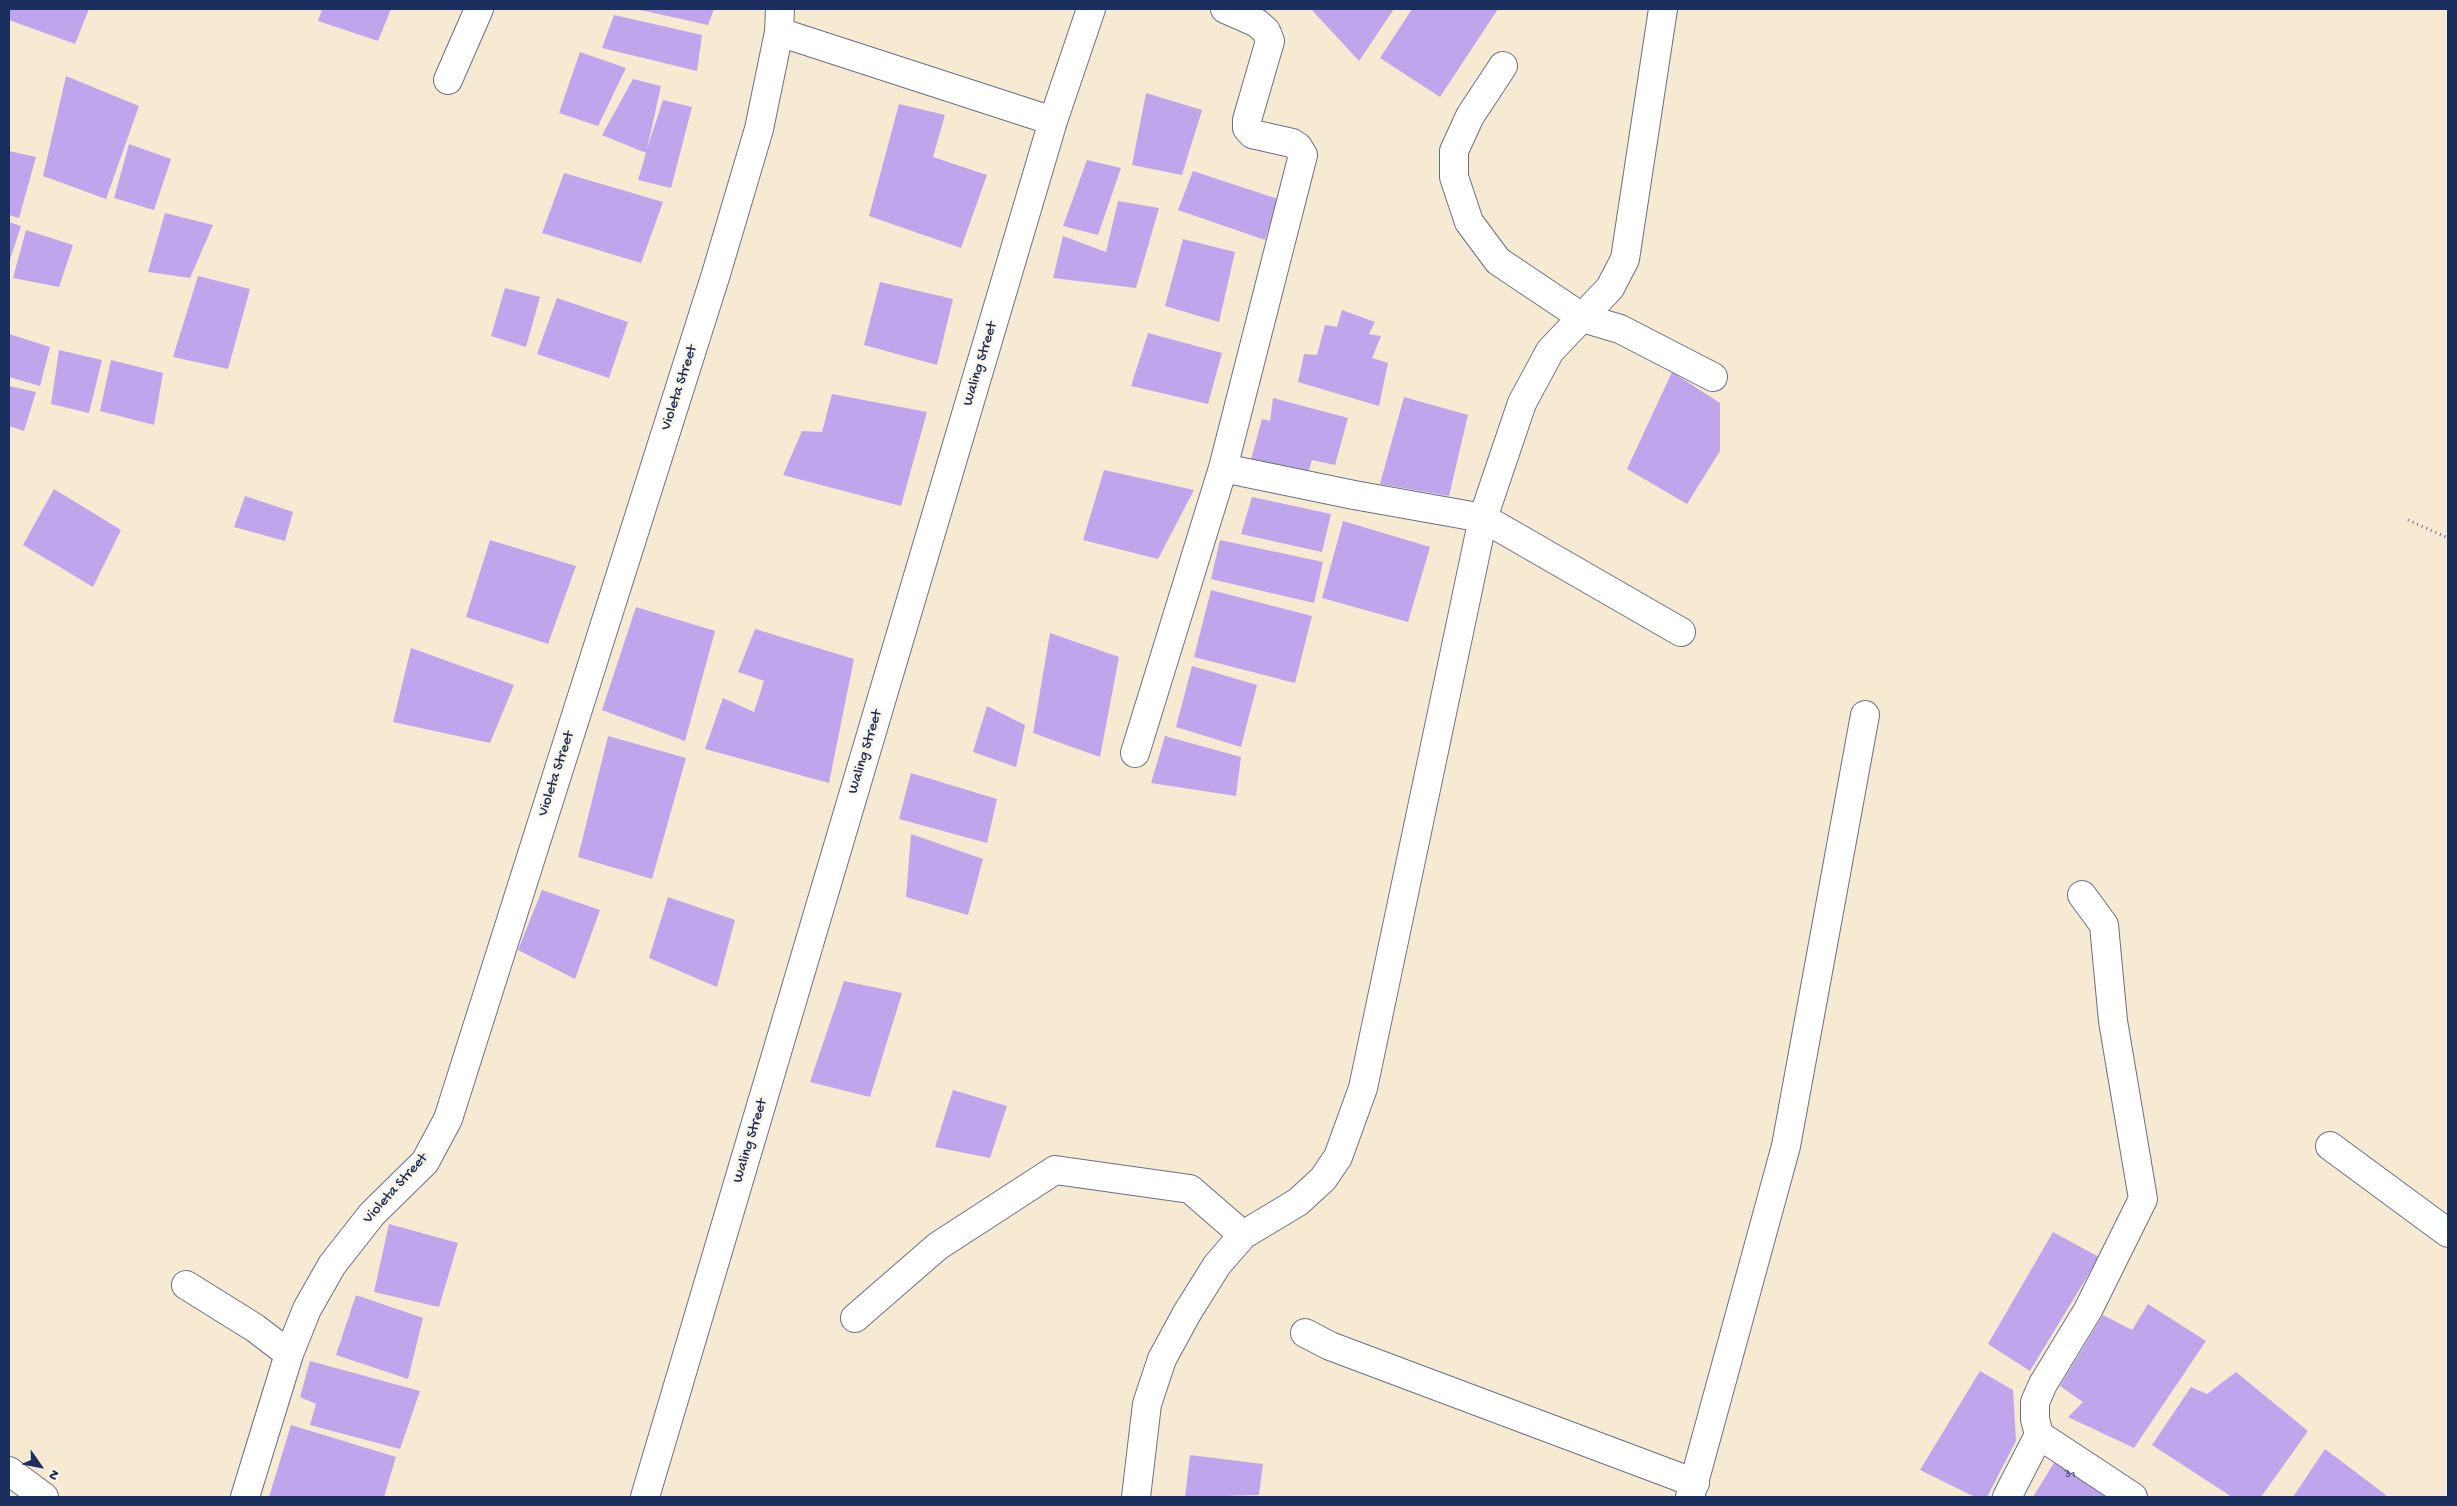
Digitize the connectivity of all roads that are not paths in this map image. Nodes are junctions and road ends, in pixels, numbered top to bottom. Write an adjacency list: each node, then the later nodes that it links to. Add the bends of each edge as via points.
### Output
1 (479, 9): 7 (street)
2 (1091, 9): 8 (street, Waling Street)
3 (1225, 9): 11 (street, via 1257,23 1266,31 1270,41 1247,120 1248,128 1252,134 1292,144 1303,155)
4 (1663, 9): 9 (street, via 1625,259 1610,288)
5 (779, 20): 8 (street); 23 (street, Violeta Street, via 759,129 716,274 448,1119 425,1162 372,1214 332,1265 307,1309)
6 (1503, 66): 9 (street, via 1470,116 1454,151 1454,177 1469,222 1498,261)
7 (448, 80)
8 (1054, 121): 29 (street, Waling Street)
9 (1583, 318): 10 (street, via 1620,329); 12 (street, via 1550,350 1522,403)
10 (1713, 377)
11 (1223, 468): 12 (street); 15 (street)
12 (1483, 518): 13 (street); 19 (street, via 1363,1088 1338,1158 1323,1179 1298,1202)
13 (1681, 632)
14 (1865, 715): 26 (street, via 1786,1146)
15 (1136, 753)
16 (2082, 895): 24 (street, via 2104,925 2113,1021 2143,1199 2088,1310 2043,1384 2034,1419)
17 (2330, 1146): 18 (street)
18 (2448, 1233)
19 (1244, 1235): 21 (street, via 1190,1188 1055,1170 938,1246); 30 (street, via 1217,1265 1162,1358 1147,1404)
20 (186, 1285): 23 (street, via 255,1328)
21 (855, 1318)
22 (1305, 1333): 26 (street, via 1330,1346)
23 (289, 1354): 28 (street, Violeta Street)
24 (2039, 1435): 31 (street); 32 (street)
25 (9, 1471): 27 (street)
26 (1692, 1490)
27 (44, 1497)
28 (245, 1497)
29 (644, 1497)
30 (1136, 1497)
31 (2007, 1497)
32 (2133, 1497)

